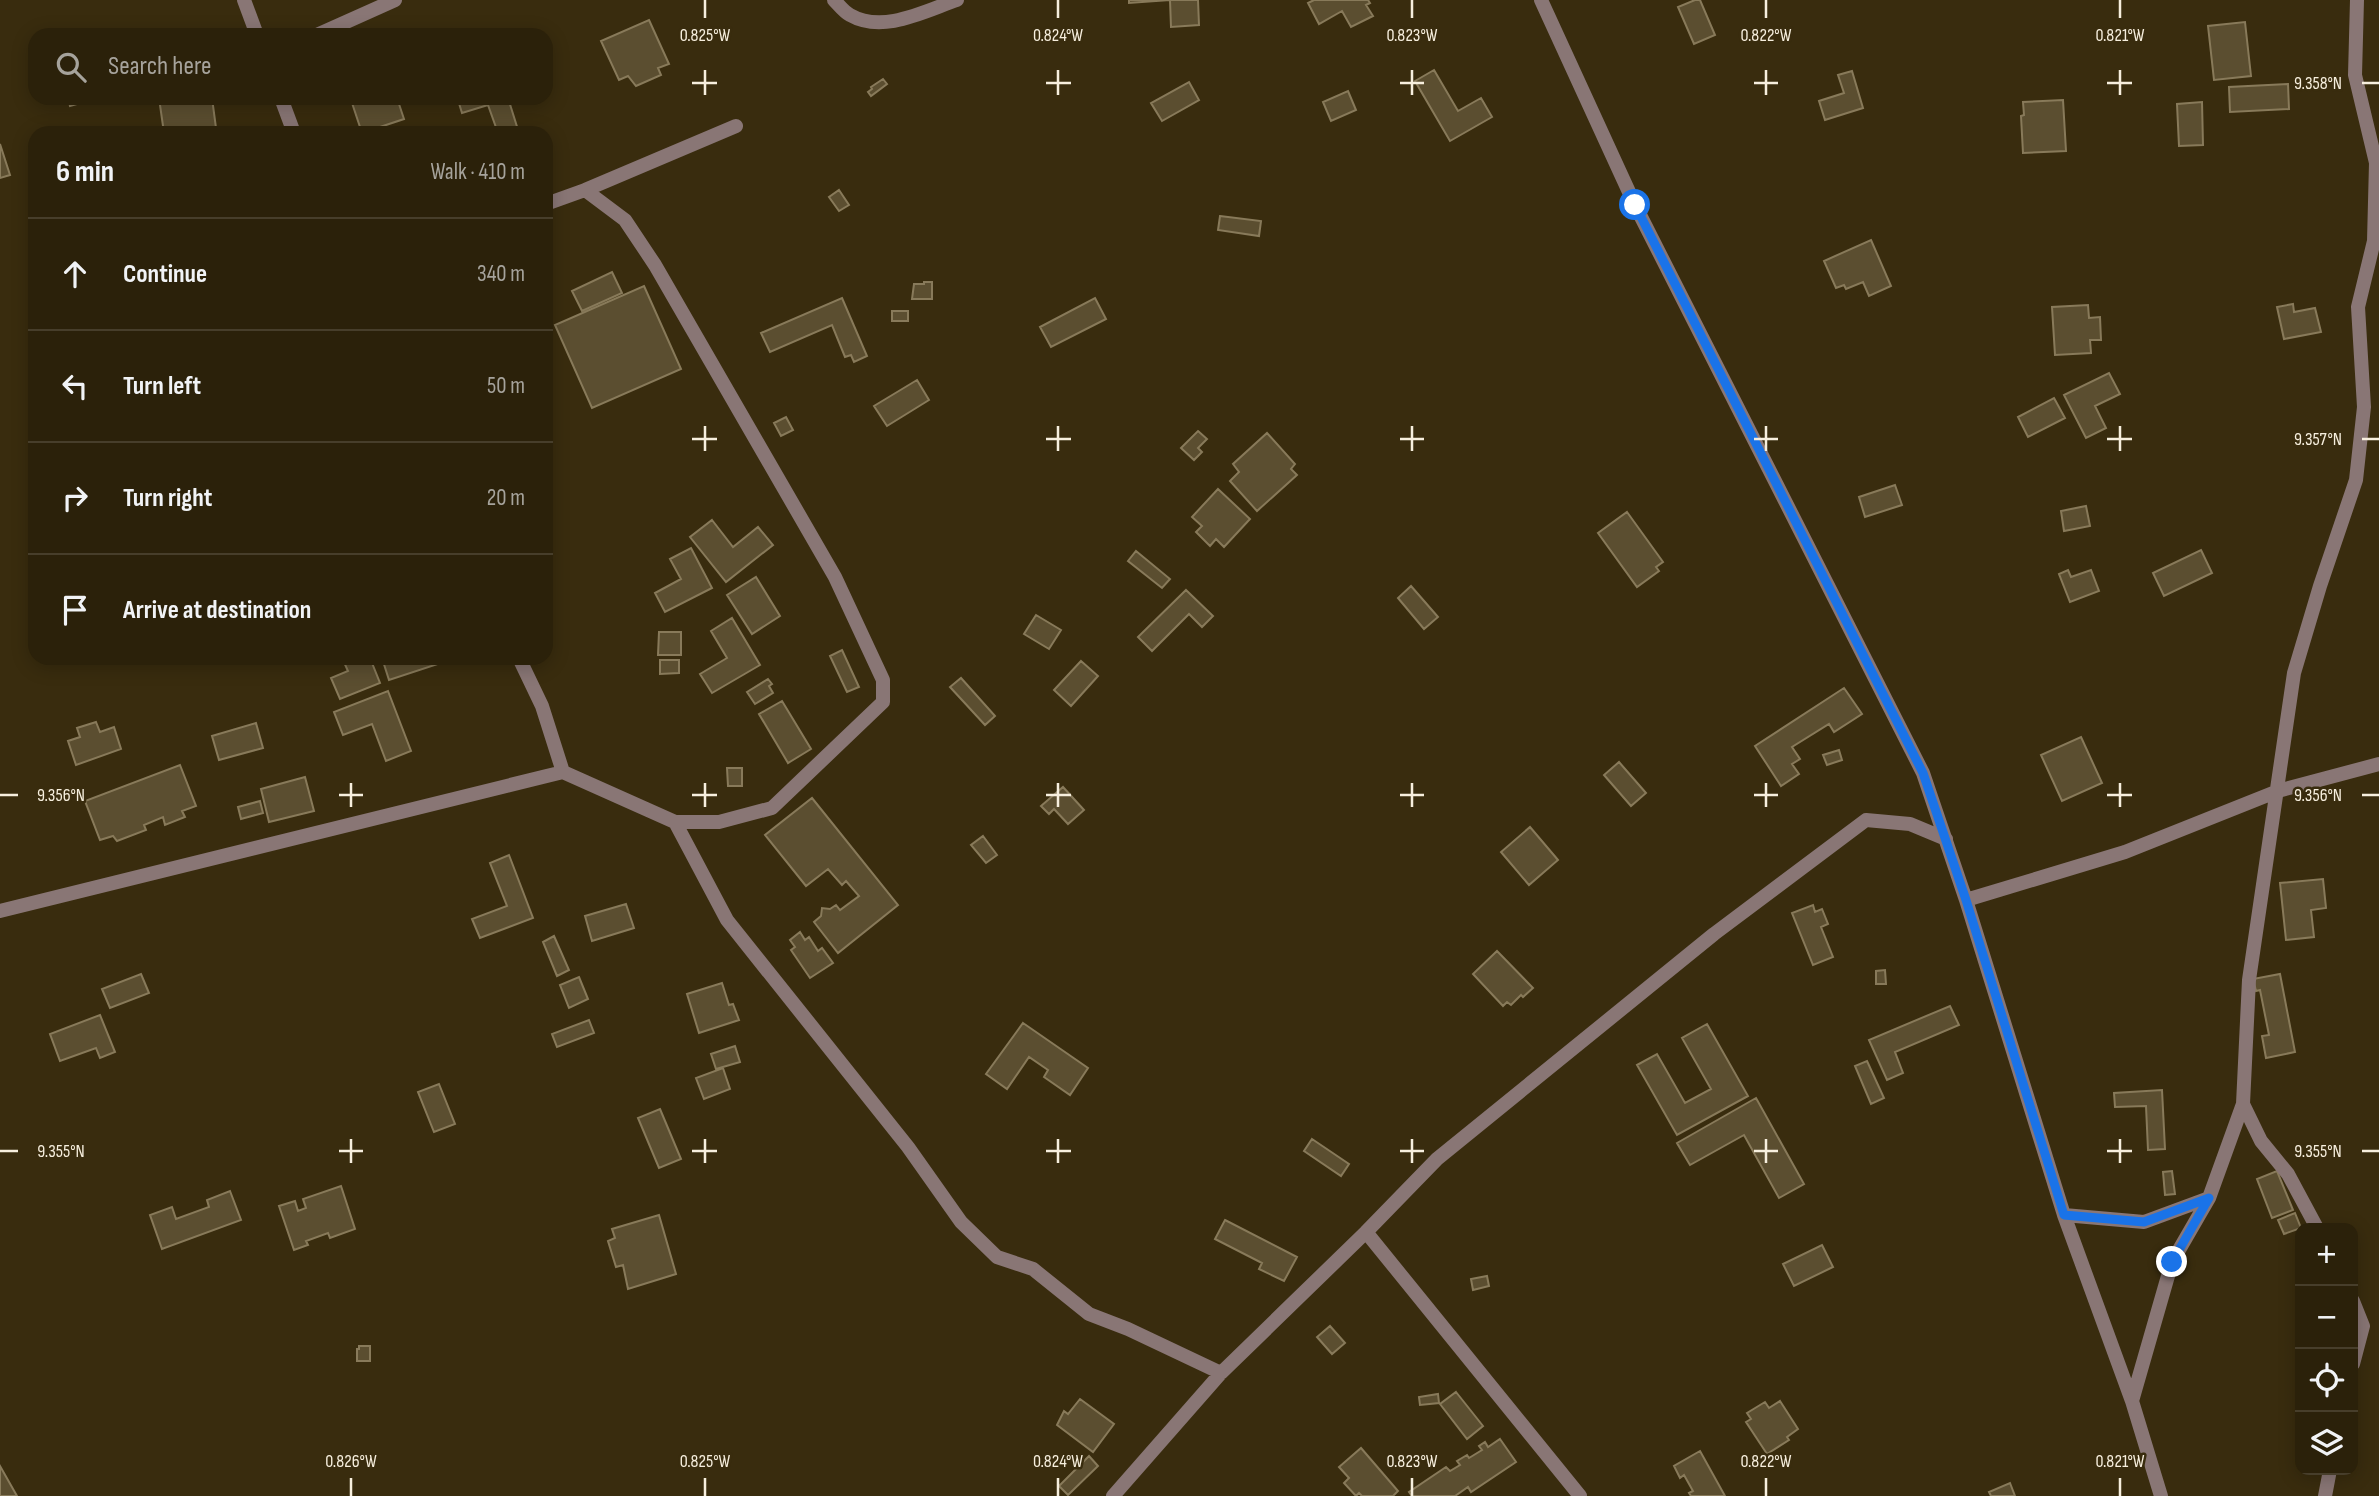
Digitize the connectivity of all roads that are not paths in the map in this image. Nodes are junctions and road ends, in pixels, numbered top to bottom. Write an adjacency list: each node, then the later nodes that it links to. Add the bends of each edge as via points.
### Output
1 (244, 0): 7 (street)
2 (395, 0): 8 (street)
3 (834, 0): 4 (street, via 850,15 876,24)
4 (957, 0)
5 (1541, 0): 19 (street, via 1635,205 1923,773)
6 (2357, 0): 17 (street, via 2354,75 2376,163 2374,241 2358,307 2364,407 2356,480 2294,673)
7 (254, 28)
8 (333, 28)
9 (284, 105): 10 (street)
10 (291, 126)
11 (736, 126): 12 (street)
12 (585, 190): 13 (street); 18 (street, via 625,220 655,265 835,577 883,680 883,702 772,808 719,822)
13 (553, 201)
14 (522, 665): 16 (street)
15 (2379, 764): 17 (street)
16 (563, 772): 18 (street); 21 (street)
17 (2278, 791): 20 (street, via 2125,852); 22 (street, via 2249,980)
18 (675, 822): 29 (street, via 727,920 908,1147 961,1222 997,1256 1033,1269 1089,1314)
19 (1946, 839): 20 (street); 26 (street, via 1910,824 1866,820 1714,934 1437,1159)
20 (1966, 900): 24 (street)
21 (0, 911)
22 (2243, 1104): 23 (street); 25 (street, via 2261,1141 2288,1174)
23 (2209, 1198): 24 (street, via 2144,1222); 30 (street, via 2172,1262)
24 (2064, 1215): 30 (street)
25 (2314, 1223)
26 (1367, 1232): 29 (street); 33 (street)
27 (2358, 1314): 28 (street, via 2363,1326)
28 (2358, 1345)
29 (1221, 1373): 32 (street)
30 (2132, 1401): 34 (street)
31 (2329, 1475): 35 (street)
32 (1113, 1496)
33 (1580, 1496)
34 (2161, 1496)
35 (2325, 1496)

